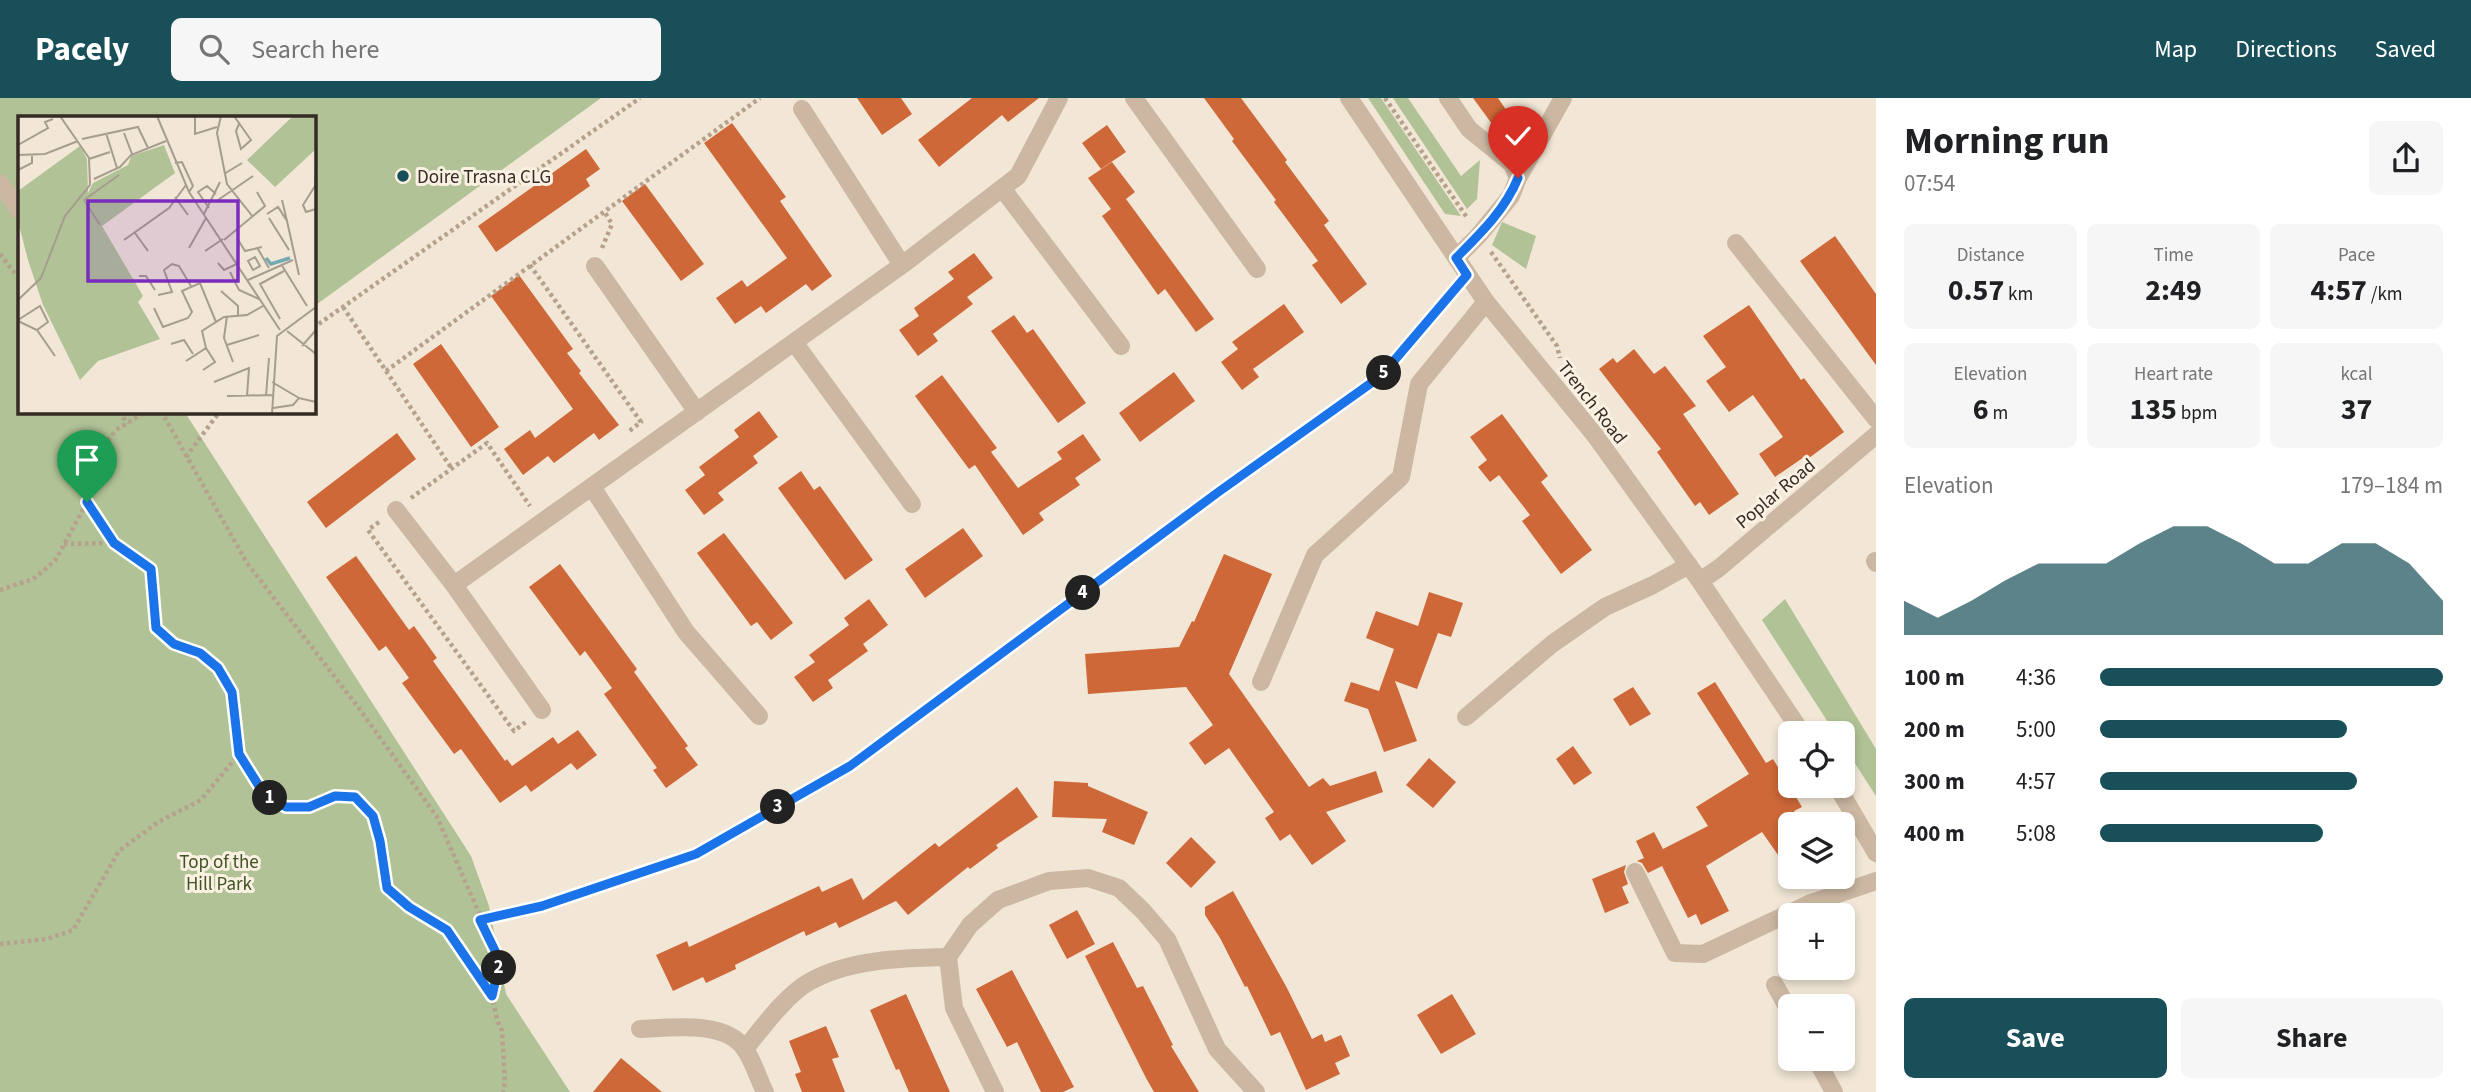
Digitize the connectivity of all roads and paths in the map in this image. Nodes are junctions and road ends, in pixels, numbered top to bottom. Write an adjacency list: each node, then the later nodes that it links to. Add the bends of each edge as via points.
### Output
1 (640, 98): 24 (path)
2 (760, 98): 13 (path)
3 (1059, 98): 11 (street, via 1018,176)
4 (1134, 98): 20 (street)
5 (1349, 98): 16 (street, Trench Road)
6 (1448, 98): 9 (street, via 1469,129 1512,164)
7 (1563, 98): 9 (street)
8 (802, 109): 19 (street)
9 (1518, 178): 16 (street, via 1511,196)
10 (0, 183): 12 (street)
11 (1002, 188): 19 (street); 27 (street)
12 (18, 209)
13 (604, 211): 17 (path); 18 (path, via 612,224)
14 (1736, 243): 34 (street)
15 (0, 254): 22 (path)
16 (1456, 258): 21 (street, Trench Road)
17 (530, 265): 28 (path); 37 (path, via 641,422)
18 (595, 265): 29 (street)
19 (902, 265): 26 (street)
20 (1256, 269)
21 (1467, 275): 23 (street, Trench Road); 62 (path, via 1381,376 850,766 696,854 542,906)
22 (18, 278)
23 (1486, 302): 48 (street, Trench Road, via 1594,434); 52 (street, via 1419,384 1401,477 1315,555)
24 (343, 307): 25 (path); 28 (path)
25 (315, 327)
26 (793, 342): 29 (street); 42 (street)
27 (1121, 346)
28 (386, 371): 39 (path)
29 (697, 412): 40 (street)
30 (121, 413): 35 (path)
31 (144, 413): 35 (path)
32 (162, 413): 38 (path)
33 (219, 413): 38 (path)
34 (1876, 419)
35 (127, 424): 41 (path, via 100,451)
36 (1876, 435): 49 (street, Poplar Road)
37 (619, 439)
38 (186, 457): 62 (path, via 247,563 437,817)
39 (452, 469)
40 (592, 487): 50 (street); 54 (street, via 686,632)
41 (87, 502): 46 (path); 47 (path)
42 (912, 504)
43 (530, 506): 45 (path)
44 (396, 510): 50 (street)
45 (519, 514)
46 (114, 543): 47 (path); 57 (path, via 151,569 156,628 174,644 200,653 218,668 232,692)
47 (64, 544): 51 (path, via 55,561 33,579)
48 (1689, 565): 49 (street, Trench Road); 55 (street, via 1594,614)
49 (1700, 581): 56 (street, Trench Road)
50 (454, 585): 53 (street)
51 (0, 590)
52 (1261, 682)
53 (542, 710)
54 (759, 716)
55 (1466, 717)
56 (1794, 721)
57 (239, 754): 63 (path, via 201,800 158,822 119,851 73,930 47,939); 67 (path, via 264,794 286,807 309,807 335,796 355,797 373,816 387,888 447,930)
58 (1844, 798): 59 (street)
59 (1876, 853)
60 (1635, 872): 61 (street, via 1675,953 1703,954 1811,903)
61 (1876, 881)
62 (480, 920): 67 (path, via 500,961)
63 (0, 944)
64 (948, 957): 69 (street, via 848,967 808,982); 73 (street, via 954,1008); 74 (street, via 970,925 998,900 1049,881 1088,878 1119,888 1167,939 1217,1049)
65 (1775, 985): 66 (street)
66 (1780, 994)
67 (492, 996): 71 (path, via 502,1031)
68 (640, 1029): 69 (street, via 707,1029 734,1036)
69 (745, 1049): 72 (street)
70 (1823, 1071): 75 (street)
71 (503, 1092)
72 (765, 1092)
73 (995, 1092)
74 (1256, 1092)
75 (1834, 1092)

